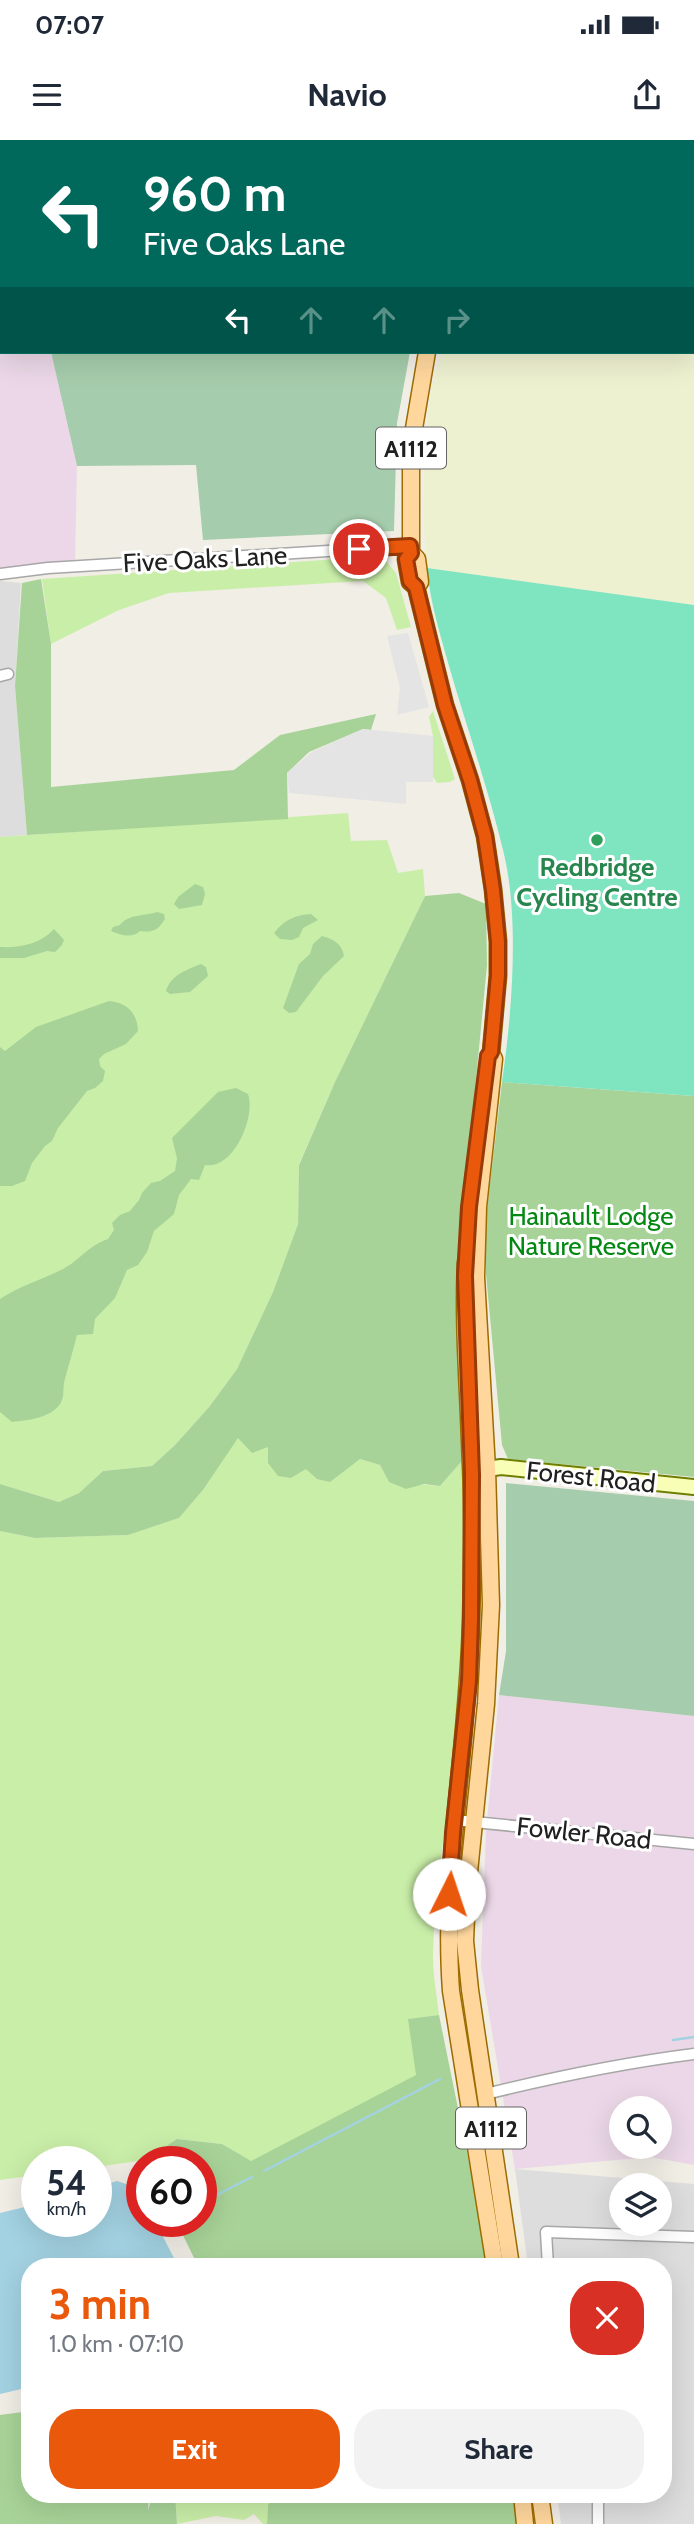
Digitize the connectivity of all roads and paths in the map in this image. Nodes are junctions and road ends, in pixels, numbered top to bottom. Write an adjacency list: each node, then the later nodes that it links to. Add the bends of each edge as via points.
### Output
1 (427, 354): 2 (main road, A1112, via 411,446)
2 (411, 550): 3 (street, Five Oaks Lane, via 76,566); 4 (main road, A1112, via 406,561 410,582 416,587 445,705 485,836 498,942)
3 (0, 575)
4 (491, 1052): 5 (main road, A1112, via 476,1277); 7 (main road, A1112, via 471,1193 465,1276 472,1475 471,1619)
5 (487, 1469): 6 (street, Forest Road); 8 (main road, A1112, via 491,1605)
6 (694, 1488)
7 (454, 1820): 8 (street, Fowler Road); 13 (main road, A1112, via 448,1917 452,1991)
8 (474, 1822): 9 (street, Fowler Road); 11 (main road, A1112, via 466,1941)
9 (694, 1844)
10 (694, 2054): 11 (street, via 637,2061)
11 (486, 2094): 14 (main road, A1112)
12 (694, 2237): 15 (street, via 546,2232)
13 (494, 2258)
14 (510, 2258)
15 (548, 2258)
16 (523, 2503): 19 (main road)
17 (541, 2503): 20 (main road)
18 (598, 2503): 21 (street)
19 (525, 2524)
20 (544, 2524)
21 (598, 2524)

